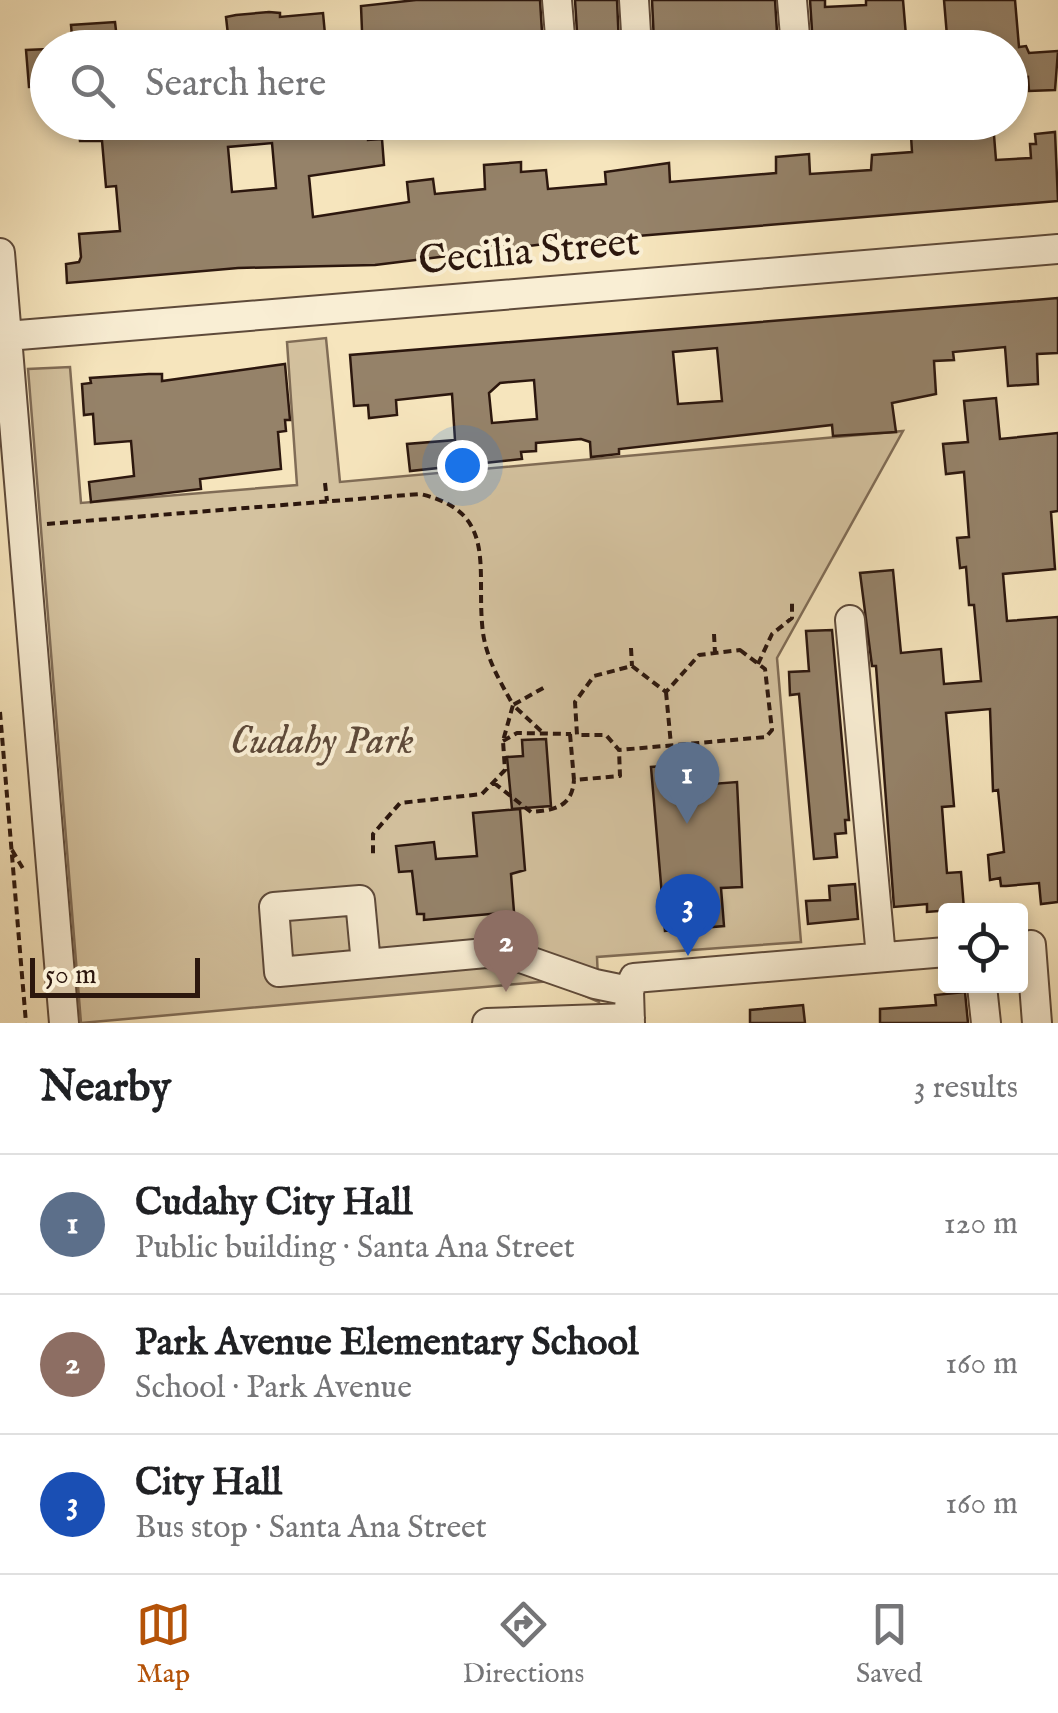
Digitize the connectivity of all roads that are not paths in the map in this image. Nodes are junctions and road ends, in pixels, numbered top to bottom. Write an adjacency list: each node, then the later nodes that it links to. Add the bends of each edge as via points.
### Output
1 (557, 0): 4 (street)
2 (634, 0): 5 (street)
3 (792, 0): 6 (street)
4 (560, 30)
5 (636, 30)
6 (794, 30)
7 (1058, 249): 9 (street, Cecilia Street)
8 (0, 254): 9 (street)
9 (7, 336): 18 (street)
10 (850, 620): 13 (street)
11 (1036, 944): 21 (street)
12 (938, 953): 13 (street)
13 (881, 957): 16 (street)
14 (366, 964): 16 (street, via 515,956)
15 (983, 993): 20 (street)
16 (631, 1002): 17 (street)
17 (573, 1021): 19 (street)
18 (64, 1023)
19 (487, 1023)
20 (986, 1023)
21 (1037, 1023)

